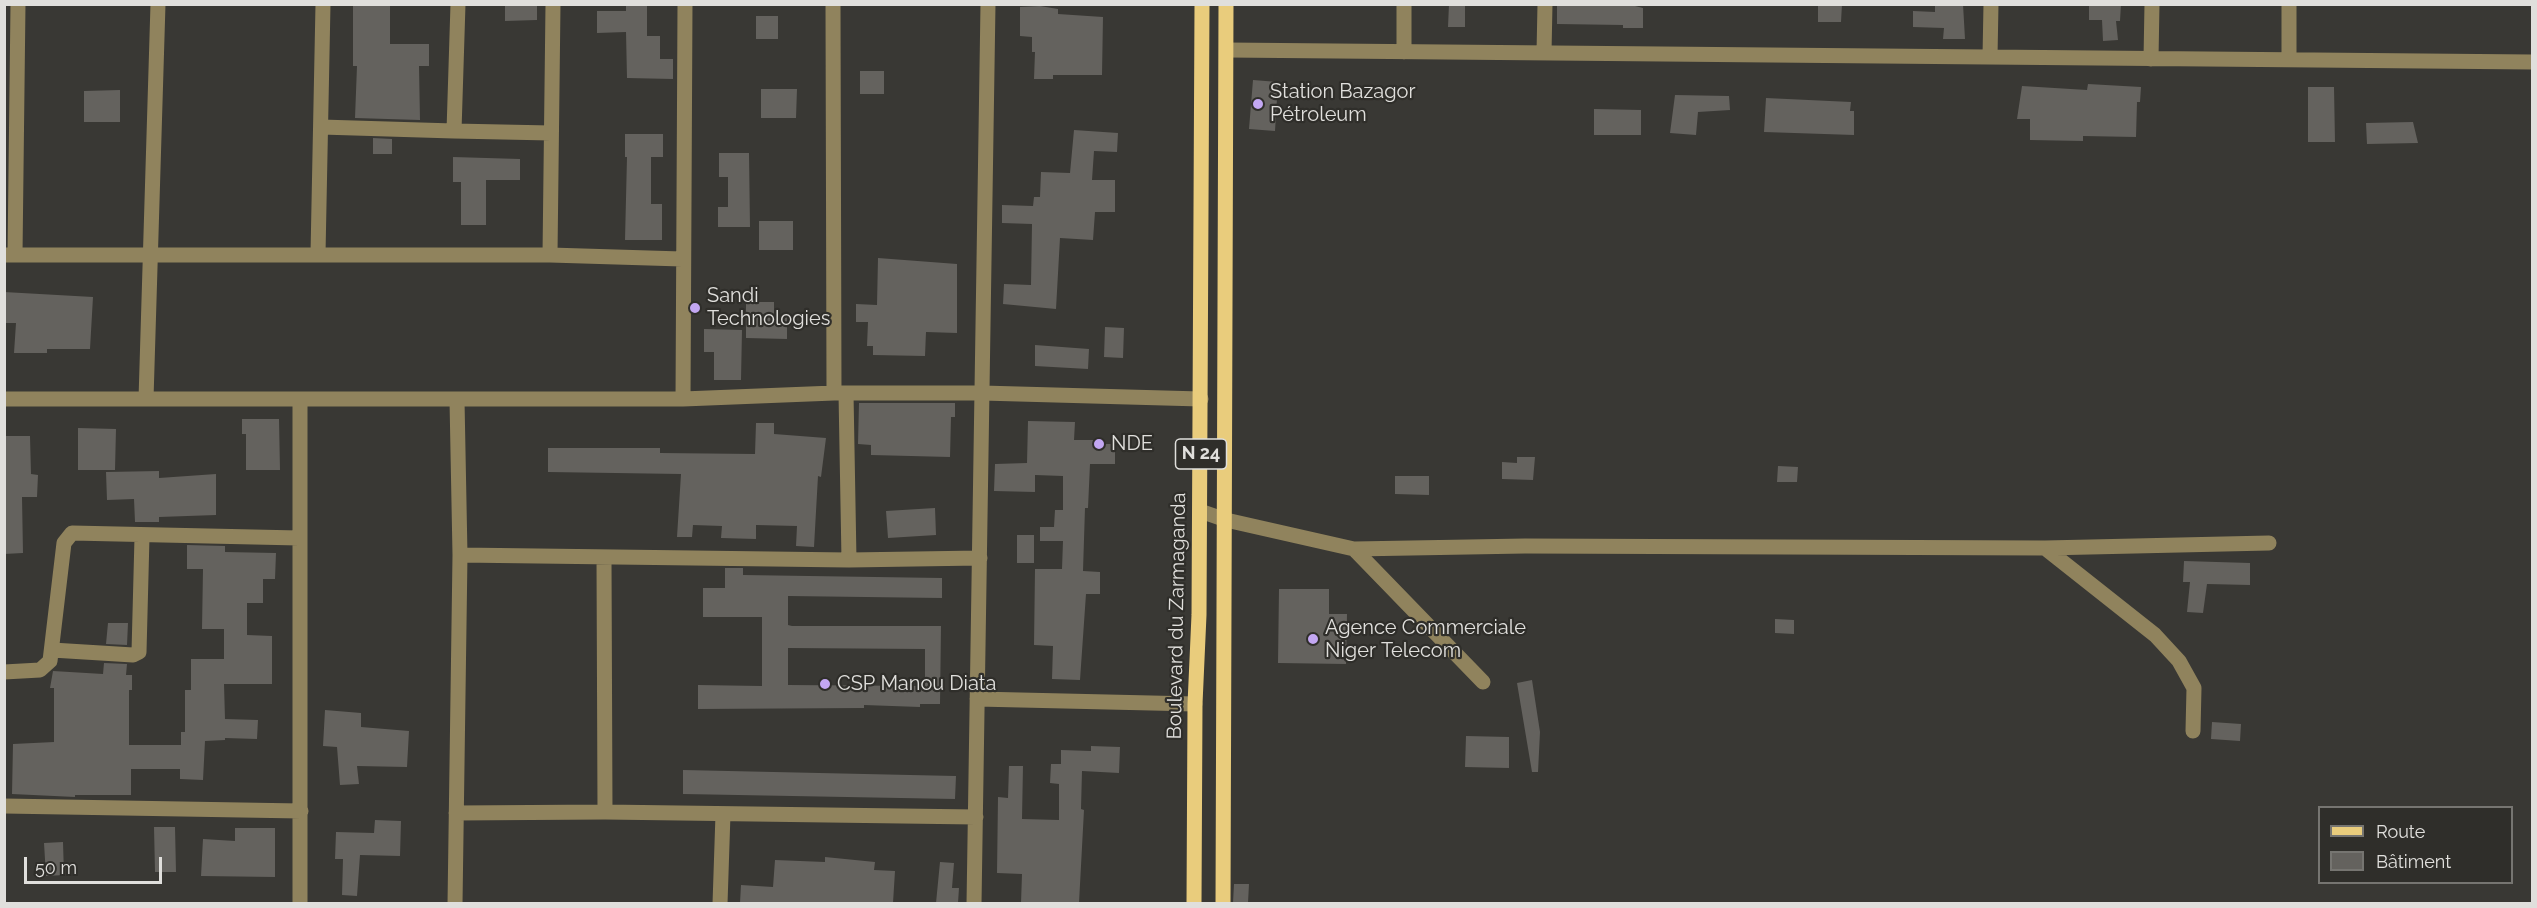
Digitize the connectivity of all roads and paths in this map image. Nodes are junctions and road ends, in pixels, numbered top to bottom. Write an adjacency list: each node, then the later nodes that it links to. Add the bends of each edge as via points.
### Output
1 (18, 4): 28 (street)
2 (158, 4): 29 (street)
3 (322, 4): 25 (street)
4 (458, 4): 26 (street)
5 (552, 4): 27 (street)
6 (686, 4): 33 (street)
7 (833, 4): 34 (street, via 832,202)
8 (988, 4): 35 (street)
9 (1202, 4): 24 (main road, Boulevard du Zarmaganda / N 24)
10 (1226, 4): 16 (main road, N 24)
11 (1404, 4): 17 (street)
12 (1545, 4): 18 (street)
13 (1991, 4): 19 (street)
14 (2152, 4): 20 (street)
15 (2289, 4): 21 (street)
16 (1227, 50): 17 (street); 23 (main road, N 24)
17 (1404, 52): 18 (street)
18 (1544, 53): 19 (street)
19 (1990, 57): 20 (street)
20 (2151, 59): 21 (street)
21 (2289, 60): 22 (street)
22 (2532, 62)
23 (1227, 107): 24 (main road); 43 (main road, N 24)
24 (1202, 108): 39 (main road, Boulevard du Zarmaganda / N 24)
25 (321, 127): 26 (street); 30 (street)
26 (454, 130): 27 (street)
27 (551, 133): 32 (street)
28 (10, 142): 31 (street)
29 (150, 254): 30 (street); 31 (street); 37 (street)
30 (318, 254): 32 (street)
31 (10, 255)
32 (550, 255): 33 (street)
33 (682, 259): 38 (street)
34 (840, 393): 35 (street); 38 (street); 52 (street)
35 (982, 393): 39 (street); 51 (street)
36 (4, 399): 37 (street)
37 (146, 399): 40 (street)
38 (682, 399): 41 (street)
39 (1201, 399): 42 (main road, Boulevard du Zarmaganda / N 24)
40 (300, 400): 41 (street); 45 (street)
41 (457, 400): 49 (street)
42 (1200, 511): 43 (street); 57 (main road, Boulevard du Zarmaganda / N 24)
43 (1226, 520): 48 (street); 70 (main road, N 24)
44 (142, 537): 45 (street); 53 (street, via 68,536); 53 (street, via 138,654)
45 (299, 538): 60 (street)
46 (2270, 543): 47 (street)
47 (2045, 548): 48 (street); 58 (street, via 2155,635 2179,661 2194,688)
48 (1354, 549): 55 (street)
49 (460, 555): 50 (street); 62 (street)
50 (604, 558): 52 (street); 61 (street)
51 (980, 558): 52 (street); 56 (street)
52 (849, 560)
53 (52, 650): 54 (street, via 45,668)
54 (4, 672)
55 (1483, 682)
56 (977, 699): 57 (street); 64 (street)
57 (1195, 704): 69 (main road, Boulevard du Zarmaganda / N 24)
58 (2193, 731)
59 (4, 806): 60 (street)
60 (301, 811): 65 (street)
61 (606, 812): 62 (street); 63 (street)
62 (456, 813): 66 (street)
63 (723, 814): 64 (street); 67 (street)
64 (976, 818): 68 (street)
65 (300, 903)
66 (455, 903)
67 (720, 903)
68 (975, 903)
69 (1194, 903)
70 (1223, 903)

